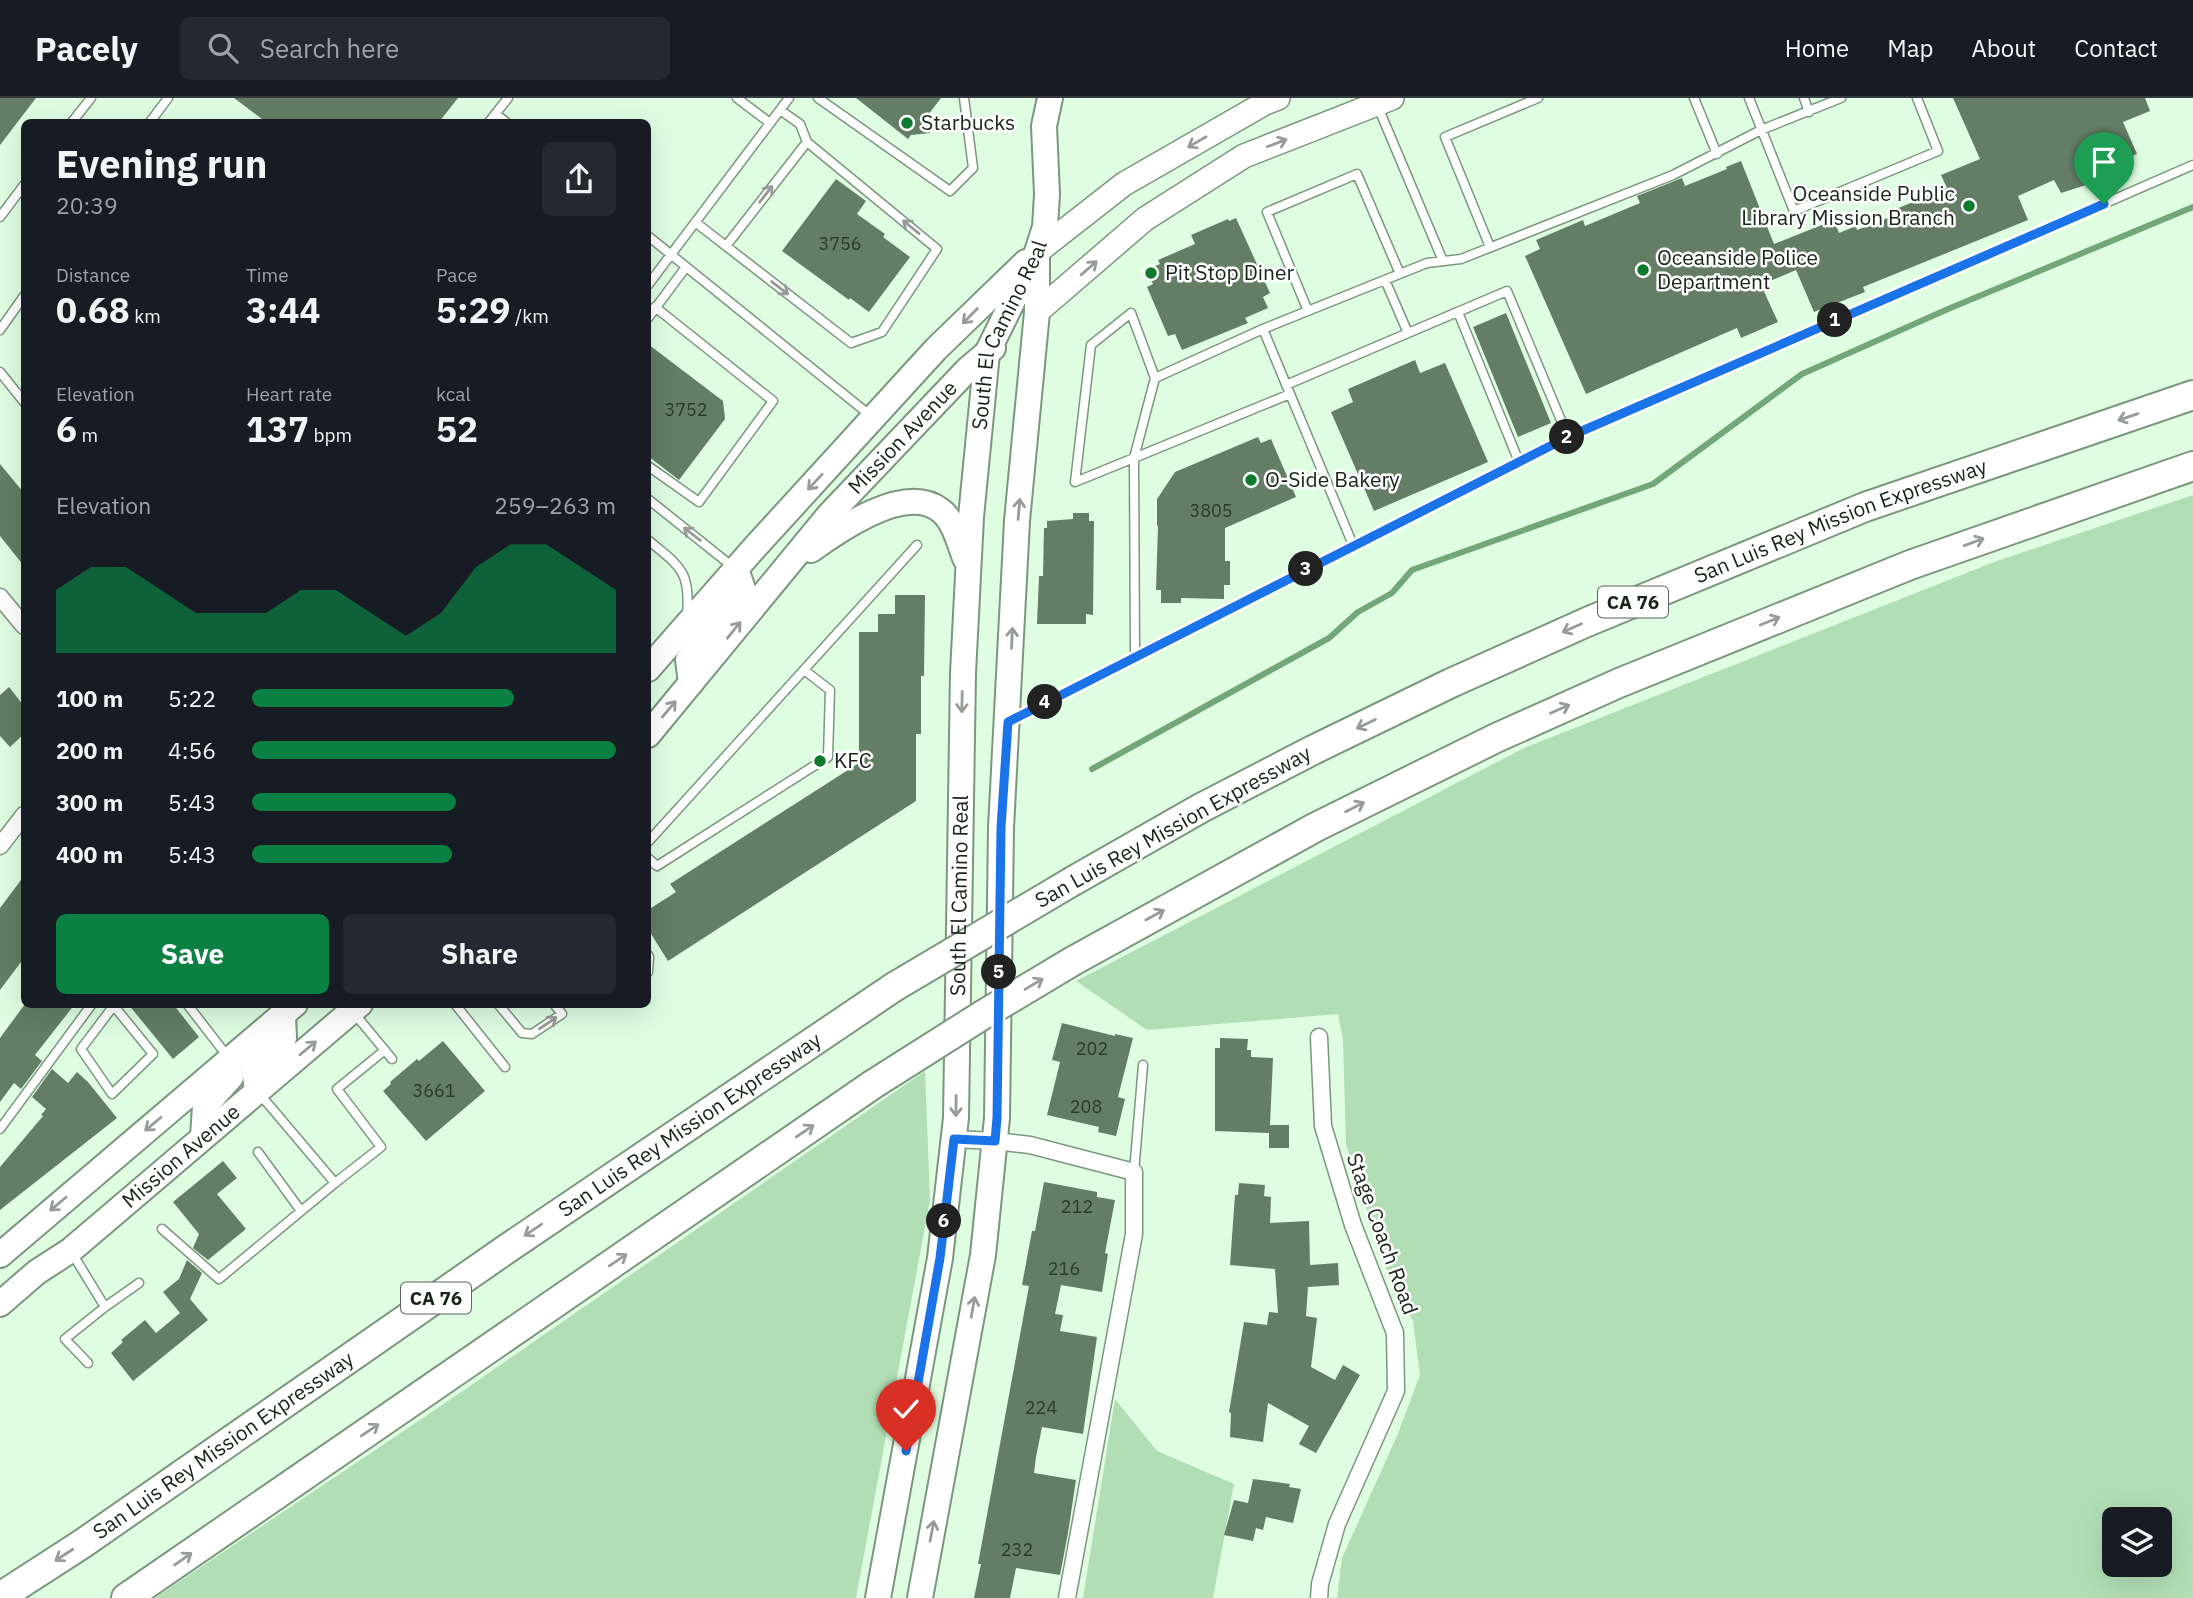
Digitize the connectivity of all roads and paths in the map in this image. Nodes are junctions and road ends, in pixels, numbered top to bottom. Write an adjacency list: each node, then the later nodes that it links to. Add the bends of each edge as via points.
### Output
1 (91, 98): 22 (lane)
2 (168, 98): 23 (lane)
3 (508, 98): 21 (lane)
4 (737, 98): 26 (lane)
5 (789, 98): 19 (lane)
6 (818, 98): 18 (lane)
7 (964, 98): 18 (lane, via 973,168 950,191)
8 (1036, 98): 27 (main road)
9 (1050, 98): 27 (main road)
10 (1279, 98): 38 (main road, Mission Avenue, one-way to 38, via 1124,184)
11 (1538, 98): 37 (lane, via 1445,137)
12 (1694, 98): 30 (lane)
13 (1749, 98): 28 (lane)
14 (1804, 98): 20 (lane)
15 (1841, 98): 20 (lane)
16 (1917, 98): 28 (lane, via 1938,150 1794,211)
17 (1384, 101): 40 (lane); 48 (main road, Mission Avenue, one-way to 17, via 1145,219 1244,156)
18 (830, 102)
19 (780, 110): 26 (lane); 29 (lane, via 800,124)
20 (1809, 112): 28 (lane)
21 (496, 114): 24 (lane); 25 (lane)
22 (74, 119)
23 (152, 119)
24 (492, 119)
25 (502, 119)
26 (770, 123): 34 (lane)
27 (1044, 126): 38 (main road, via 1047,203)
28 (1762, 130): 30 (lane)
29 (807, 142): 36 (lane, one-way to 29); 36 (lane, one-way to 29, via 851,343 882,332 937,248)
30 (1717, 154): 37 (lane)
31 (2193, 165): 62 (lane)
32 (21, 189): 33 (lane)
33 (0, 218)
34 (695, 222): 36 (lane); 39 (lane)
35 (651, 238): 39 (lane)
36 (726, 246)
37 (1490, 247): 40 (lane)
38 (1037, 252): 48 (main road, South El Camino Real); 54 (main road, South El Camino Real); 61 (main road, Mission Avenue, one-way to 61, via 936,349)
39 (670, 254): 41 (lane); 44 (lane)
40 (1443, 261): 42 (lane)
41 (686, 267): 46 (lane); 61 (lane)
42 (1399, 274): 43 (lane); 47 (lane, via 1357,174 1267,212)
43 (1385, 280): 47 (lane); 53 (lane)
44 (651, 281)
45 (21, 300): 52 (lane)
46 (655, 307): 50 (lane); 66 (lane, via 773,401 699,502)
47 (1308, 311): 51 (lane)
48 (1037, 312): 54 (main road, Mission Avenue); 81 (main road, South El Camino Real, one-way to 48, via 1017,521)
49 (1458, 312): 53 (lane); 62 (lane, via 1507,291); 64 (lane)
50 (651, 313)
51 (1263, 329): 56 (lane); 57 (lane)
52 (0, 330)
53 (1408, 332): 57 (lane)
54 (987, 353): 71 (main road, South El Camino Real); 73 (main road, Mission Avenue, via 829,515)
55 (0, 372): 60 (lane)
56 (1155, 378): 63 (lane); 63 (lane, via 1131,313 1091,345 1075,482)
57 (1286, 384): 58 (lane)
58 (1290, 394): 63 (lane); 70 (lane)
59 (2193, 395): 118 (highway, San Luis Rey Mission Expressway / CA 76, one-way to 118, bridge, via 1865,507 1587,622 1451,683 1201,808 894,987)
60 (21, 397)
61 (874, 418): 72 (main road, Mission Avenue, one-way to 72)
62 (1568, 437): 64 (lane)
63 (1134, 458): 77 (lane)
64 (1519, 462): 70 (lane)
65 (2193, 466): 119 (highway, one-way to 65, bridge, via 872,1085 1073,961 1316,827 1619,683 1910,565)
66 (651, 468)
67 (651, 501): 72 (lane, one-way to 67)
68 (651, 542): 76 (lane, via 682,572 687,586)
69 (917, 545): 79 (lane)
70 (1353, 545): 77 (lane)
71 (968, 566): 73 (main road, via 950,522 940,509 919,501 871,513); 105 (main road, South El Camino Real, one-way to 105)
72 (736, 569): 76 (main road, Mission Avenue); 80 (main road, via 743,589 688,660)
73 (780, 573): 80 (main road, Mission Avenue, one-way to 73)
74 (0, 597): 75 (street)
75 (21, 622)
76 (686, 625): 78 (main road, Mission Avenue)
77 (1135, 656): 81 (lane)
78 (651, 666)
79 (804, 670): 84 (lane); 86 (lane, via 830,690 828,757 657,866)
80 (691, 683): 82 (main road, Mission Avenue, one-way to 80)
81 (1008, 722): 106 (main road, South El Camino Real, via 1001,828)
82 (651, 731)
83 (21, 819): 85 (street)
84 (651, 839)
85 (0, 846)
86 (651, 861)
87 (89, 1008): 103 (lane)
88 (113, 1008): 89 (lane, via 81,1049 113,1094 153,1054)
89 (117, 1008)
90 (190, 1008): 98 (lane)
91 (356, 1008): 97 (lane); 102 (main road, Mission Avenue, one-way to 91)
92 (458, 1008): 101 (lane)
93 (501, 1008): 94 (lane, one-way to 94, via 522,1033 533,1034 562,1014)
94 (557, 1008)
95 (289, 1010): 98 (main road, Mission Avenue); 102 (main road, via 284,1038 254,1067)
96 (1319, 1037): 123 (street, Stage Coach Road, via 1323,1126 1353,1225 1395,1333 1396,1391 1337,1524)
97 (385, 1050): 99 (lane); 109 (lane, via 337,1089 381,1147)
98 (230, 1059): 104 (main road, via 231,1077 205,1106); 113 (main road, Mission Avenue, one-way to 113)
99 (392, 1059)
100 (1143, 1065): 108 (lane)
101 (505, 1067)
102 (257, 1091): 104 (main road, Mission Avenue); 109 (lane)
103 (0, 1129)
104 (203, 1137): 112 (main road, Mission Avenue)
105 (954, 1139): 106 (street); 120 (main road, South El Camino Real, via 940,1258)
106 (995, 1141): 108 (street, via 1030,1145); 121 (main road, South El Camino Real, one-way to 106, via 982,1255)
107 (258, 1152): 110 (lane)
108 (1134, 1172): 122 (street, via 1134,1234)
109 (335, 1184): 110 (lane)
110 (302, 1211): 111 (lane, via 219,1279)
111 (162, 1229)
112 (71, 1250): 115 (main road, Mission Avenue); 116 (lane)
113 (0, 1255)
114 (139, 1283): 116 (lane)
115 (0, 1304)
116 (105, 1307): 117 (lane, via 65,1339)
117 (89, 1363)
118 (0, 1597)
119 (126, 1598)
120 (878, 1598)
121 (920, 1598)
122 (1068, 1598)
123 (1319, 1598)

